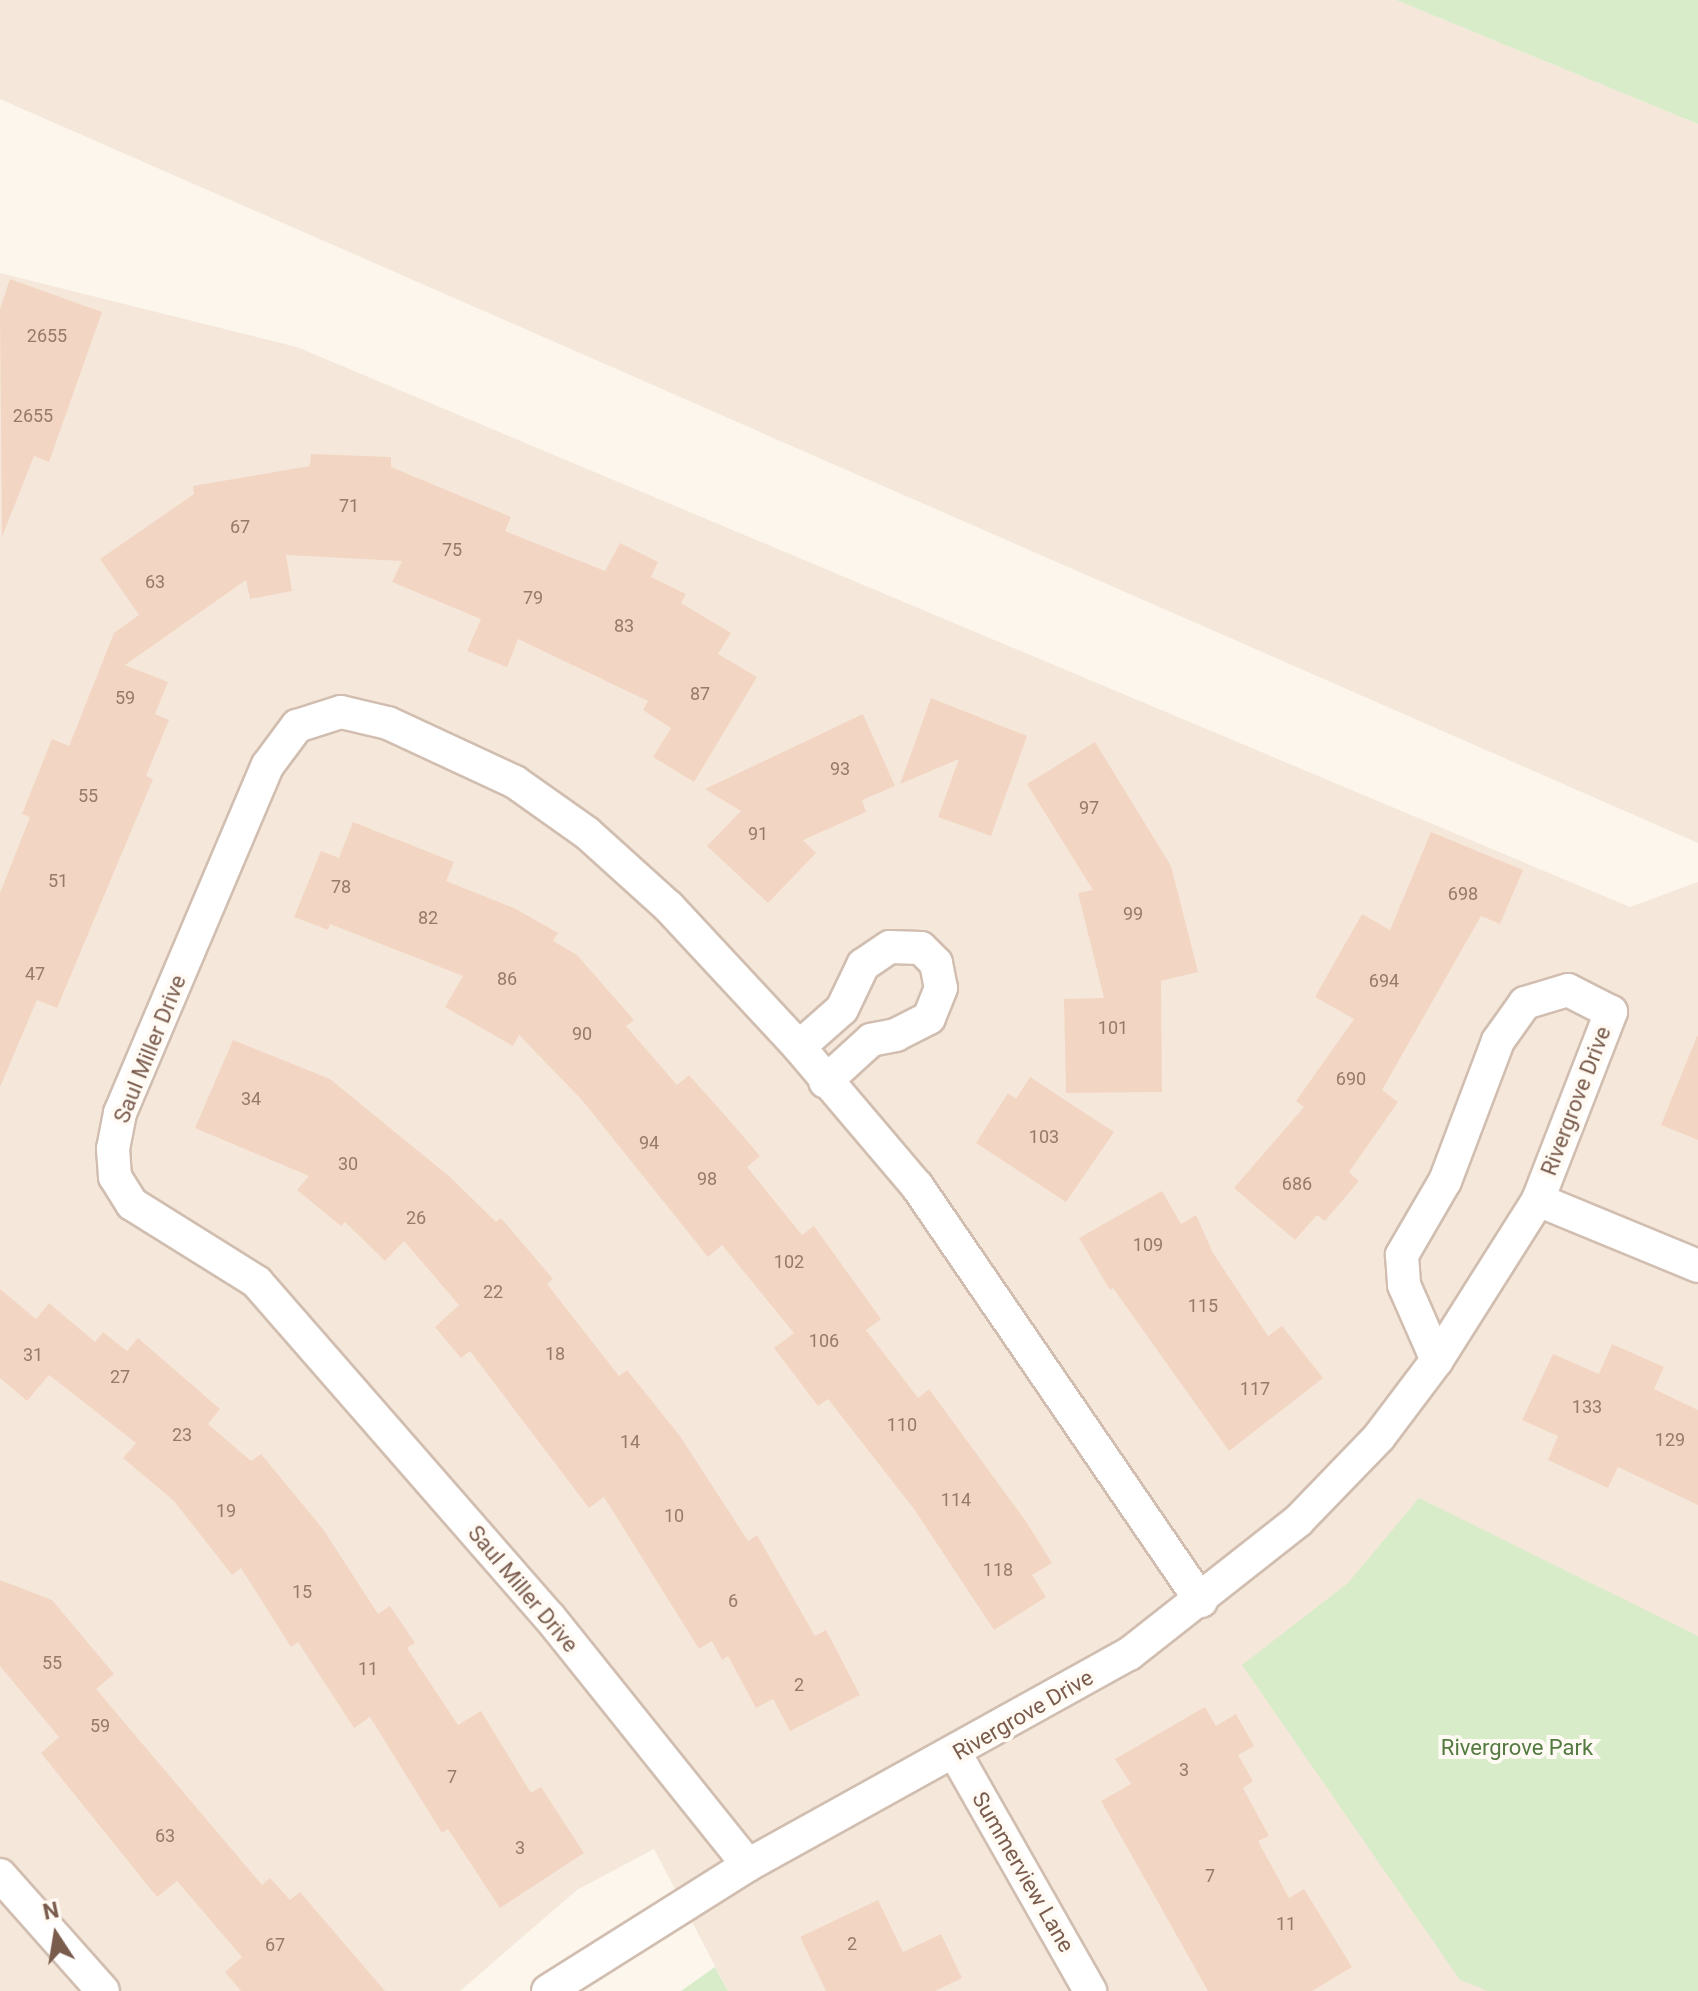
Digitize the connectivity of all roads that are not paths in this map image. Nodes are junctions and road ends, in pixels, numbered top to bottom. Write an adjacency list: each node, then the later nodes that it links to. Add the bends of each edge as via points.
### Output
1 (799, 1047): 2 (street, Saul Miller Drive); 2 (street, via 842,1009 863,965 890,947 921,948 936,963 941,988 929,1018 896,1035 871,1040); 8 (street, Saul Miller Drive, via 669,907 587,833 515,782 388,723 341,712 297,726 268,765 120,1113 113,1149 115,1177 132,1204 257,1282 549,1617)
2 (825, 1082): 6 (street, Saul Miller Drive, via 917,1186)
3 (1538, 1200): 4 (street); 5 (street, Rivergrove Drive); 5 (street, Rivergrove Drive, via 1611,1012 1568,990 1525,1003 1498,1041 1445,1181 1402,1255 1404,1285)
4 (1698, 1266)
5 (1437, 1360): 6 (street, Rivergrove Drive, via 1379,1437 1308,1511)
6 (1201, 1601): 7 (street, Rivergrove Drive, via 1129,1654)
7 (955, 1753): 8 (street, Rivergrove Drive); 12 (street, Summerview Lane)
8 (748, 1865): 11 (street, Rivergrove Drive)
9 (0, 1875): 10 (street)
10 (103, 1991)
11 (548, 1991)
12 (1090, 1991)

